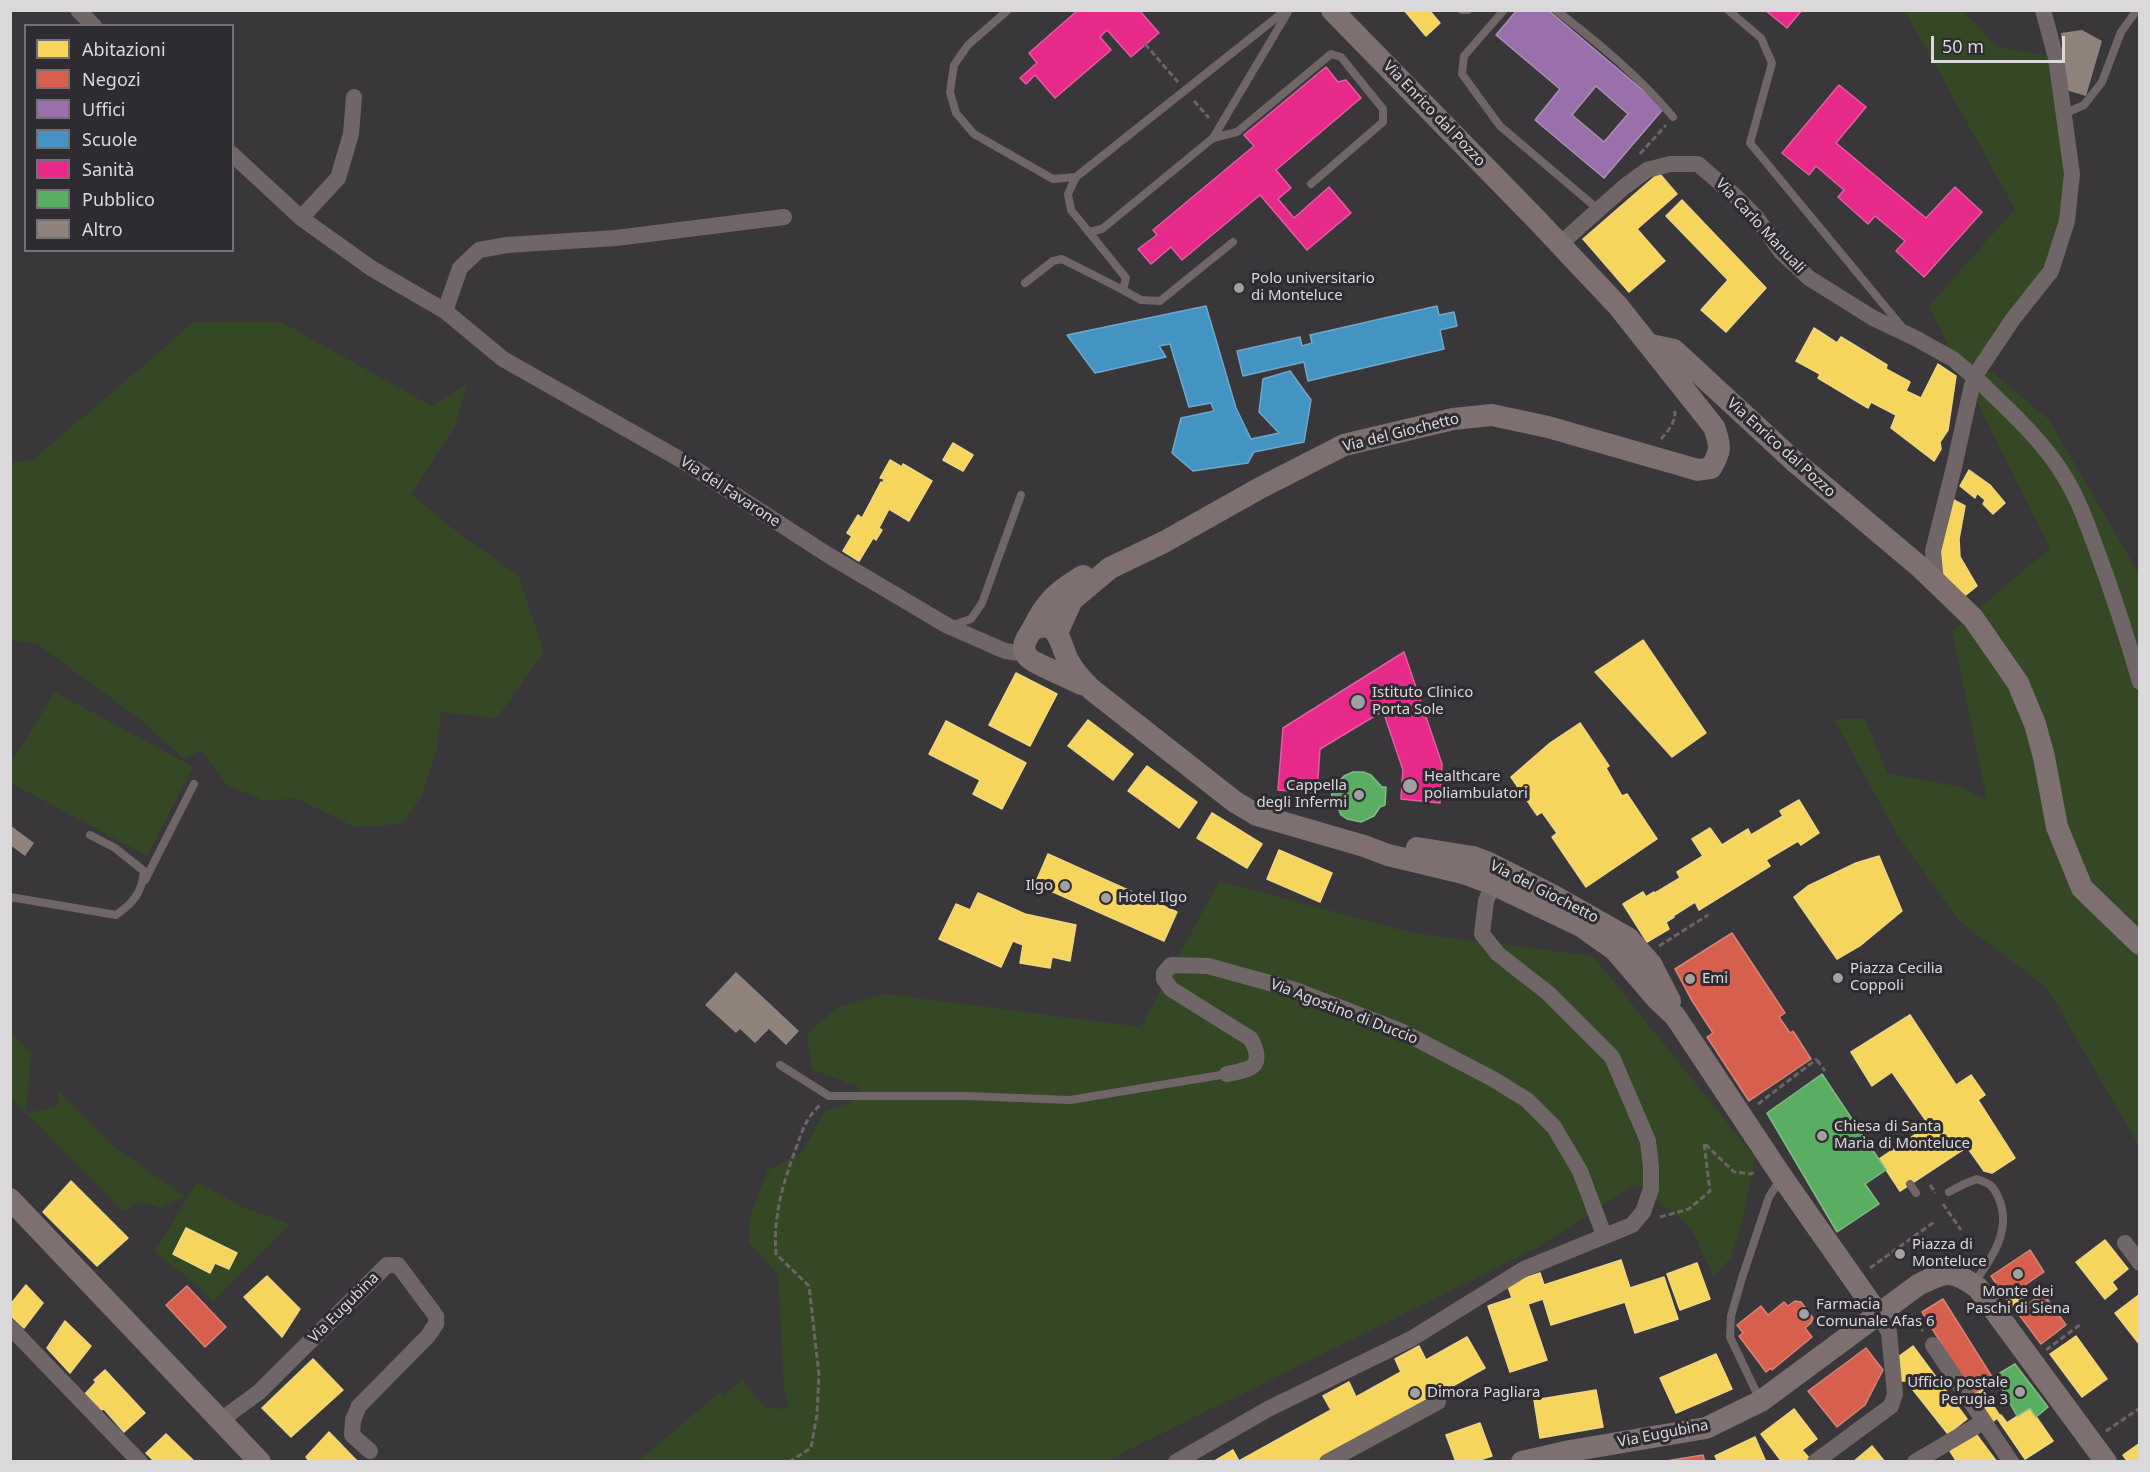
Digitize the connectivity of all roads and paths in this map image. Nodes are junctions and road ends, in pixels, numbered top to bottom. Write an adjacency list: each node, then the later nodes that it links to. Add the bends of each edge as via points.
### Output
1 (78, 10): 12 (street)
2 (1008, 10): 21 (lane, via 968,45 954,65 950,92 956,113 974,134 1053,179)
3 (1287, 10): 14 (lane); 19 (lane)
4 (1332, 10): 28 (street, Via Enrico dal Pozzo)
5 (1462, 10): 6 (lane)
6 (1468, 10)
7 (1504, 10): 23 (lane, via 1464,56 1462,74 1500,126)
8 (1556, 10): 18 (lane, via 1599,43)
9 (1728, 10): 32 (lane, via 1761,38 1772,63 1750,143)
10 (2043, 10): 17 (street, via 2056,58)
11 (2137, 10): 17 (lane, via 2121,32 2102,82 2084,105)
12 (92, 24)
13 (1145, 44): 14 (path)
14 (1185, 90): 16 (path); 21 (lane)
15 (354, 97): 25 (street, via 351,134 338,178)
16 (1205, 114)
17 (2064, 114): 34 (street, via 2072,174 2067,221 2051,271 2013,318)
18 (1673, 117)
19 (1214, 138): 22 (lane, via 1237,132 1331,54 1341,57 1383,109 1383,122); 26 (lane, via 1102,229)
20 (234, 156): 25 (street, Via del Favarone)
21 (1076, 177): 26 (lane, via 1068,194 1071,210)
22 (1311, 184)
23 (1599, 210): 28 (street, Via Carlo Manuali); 32 (street, Via Carlo Manuali, via 1647,170 1670,164 1698,164 1736,196 1781,252 1809,278 1873,318)
24 (784, 217): 31 (street, via 479,250 460,268)
25 (301, 218): 31 (street, Via del Favarone, via 371,268)
26 (1089, 232): 30 (lane, via 1126,278)
27 (1233, 242): 30 (lane, via 1160,301 1141,300)
28 (1560, 244): 33 (street, Via Enrico dal Pozzo)
29 (1025, 283): 30 (lane, via 1053,261 1062,260)
30 (1123, 290)
31 (445, 311): 38 (street, Via del Favarone, via 503,359 683,461 828,555)
32 (1908, 334): 34 (street, Via Carlo Manuali, via 1953,359)
33 (1651, 345): 36 (street, Via del Giochetto, via 1714,427 1720,442 1719,455 1711,468 1698,470 1676,465 1548,427 1492,415 1453,418 1344,445); 37 (street, Via Enrico dal Pozzo, via 1674,351 1794,461)
34 (1975, 377): 37 (street, via 1933,551); 42 (street, Via Carlo Manuali, via 2038,442 2064,476 2088,526 2124,625)
35 (1021, 495): 38 (lane, via 982,603 971,619)
36 (1110, 568): 39 (street, Via del Giochetto, via 1084,575 1062,588 1041,610); 40 (street, Via del Giochetto, via 1072,600)
37 (1936, 582): 51 (street, Via Enrico dal Pozzo, via 1974,618 2018,683 2044,757 2057,827 2082,888)
38 (948, 626): 41 (street, Via del Favarone)
39 (1032, 630): 40 (street, via 1044,627); 41 (street, Via del Giochetto, via 1024,642)
40 (1059, 641): 41 (street, Via del Giochetto, via 1054,662); 43 (street, Via del Giochetto, via 1076,674)
41 (1034, 659): 43 (street, Via del Giochetto)
42 (2139, 682)
43 (1091, 689): 46 (street, Via del Giochetto, via 1257,815)
44 (194, 784): 47 (lane)
45 (90, 835): 47 (lane, via 115,848 144,871)
46 (1365, 846): 48 (street, Via del Giochetto); 53 (street, Via del Giochetto, via 1431,849 1473,857 1586,913 1628,938 1647,959)
47 (143, 884): 49 (lane, via 132,904 116,915)
48 (1493, 884): 53 (street, Via del Giochetto, via 1601,939 1616,950); 66 (street, via 1486,901 1482,934 1498,954 1548,993 1612,1058 1648,1141 1651,1189 1643,1212)
49 (10, 897)
50 (1708, 915): 52 (path)
51 (2139, 945)
52 (1654, 948)
53 (1675, 1016): 58 (street, Via del Giochetto)
54 (780, 1065): 57 (lane)
55 (1825, 1071): 58 (path, via 1817,1060)
56 (1227, 1074): 57 (lane, via 1070,1100); 68 (street, Via Agostino di Duccio, via 1250,1070 1257,1062 1251,1039 1171,989 1164,973 1171,965 1208,966 1295,990 1402,1032 1527,1100 1554,1127 1580,1171)
57 (829, 1096): 88 (path, via 808,1115 782,1187 775,1232 776,1254 809,1286 819,1375 811,1448)
58 (1742, 1116): 59 (street, Via del Giochetto)
59 (1776, 1168): 66 (path, via 1751,1174 1734,1172 1704,1143 1710,1191 1689,1209); 74 (street, Via del Giochetto); 79 (lane, via 1731,1316 1730,1337)
60 (1910, 1184): 62 (lane)
61 (1949, 1192): 72 (lane, via 1977,1179 1992,1186 2004,1209 2004,1224 1996,1247)
62 (1916, 1193)
63 (10, 1199): 82 (street)
64 (1952, 1218): 67 (path)
65 (1934, 1221): 71 (path)
66 (1632, 1225): 68 (street)
67 (1961, 1230)
68 (1604, 1235): 89 (street, via 1524,1269 1411,1339 1268,1409)
69 (2126, 1243): 70 (street)
70 (2139, 1263)
71 (1864, 1272)
72 (1973, 1284): 74 (street, Via Eugubina, via 1952,1273 1935,1276); 84 (street)
73 (1910, 1313): 77 (path)
74 (1878, 1314): 79 (street, Via Eugubina); 92 (street, via 1889,1332 1895,1394 1891,1406)
75 (2081, 1324): 78 (path)
76 (10, 1327): 86 (street)
77 (1933, 1345): 83 (street)
78 (2043, 1352)
79 (1761, 1401): 91 (street, Via Eugubina, via 1706,1428)
80 (1438, 1402): 90 (street)
81 (2139, 1408): 84 (path)
82 (221, 1420): 85 (street, Via Eugubina, via 259,1392 387,1265 398,1265 436,1316 436,1324 359,1406 352,1436); 87 (street)
83 (1983, 1422): 93 (street); 94 (street)
84 (2091, 1441): 95 (street)
85 (370, 1451)
86 (140, 1461)
87 (260, 1461)
88 (789, 1461)
89 (1176, 1461)
90 (1327, 1461)
91 (1522, 1461)
92 (1815, 1461)
93 (1915, 1461)
94 (2011, 1461)
95 (2106, 1461)

